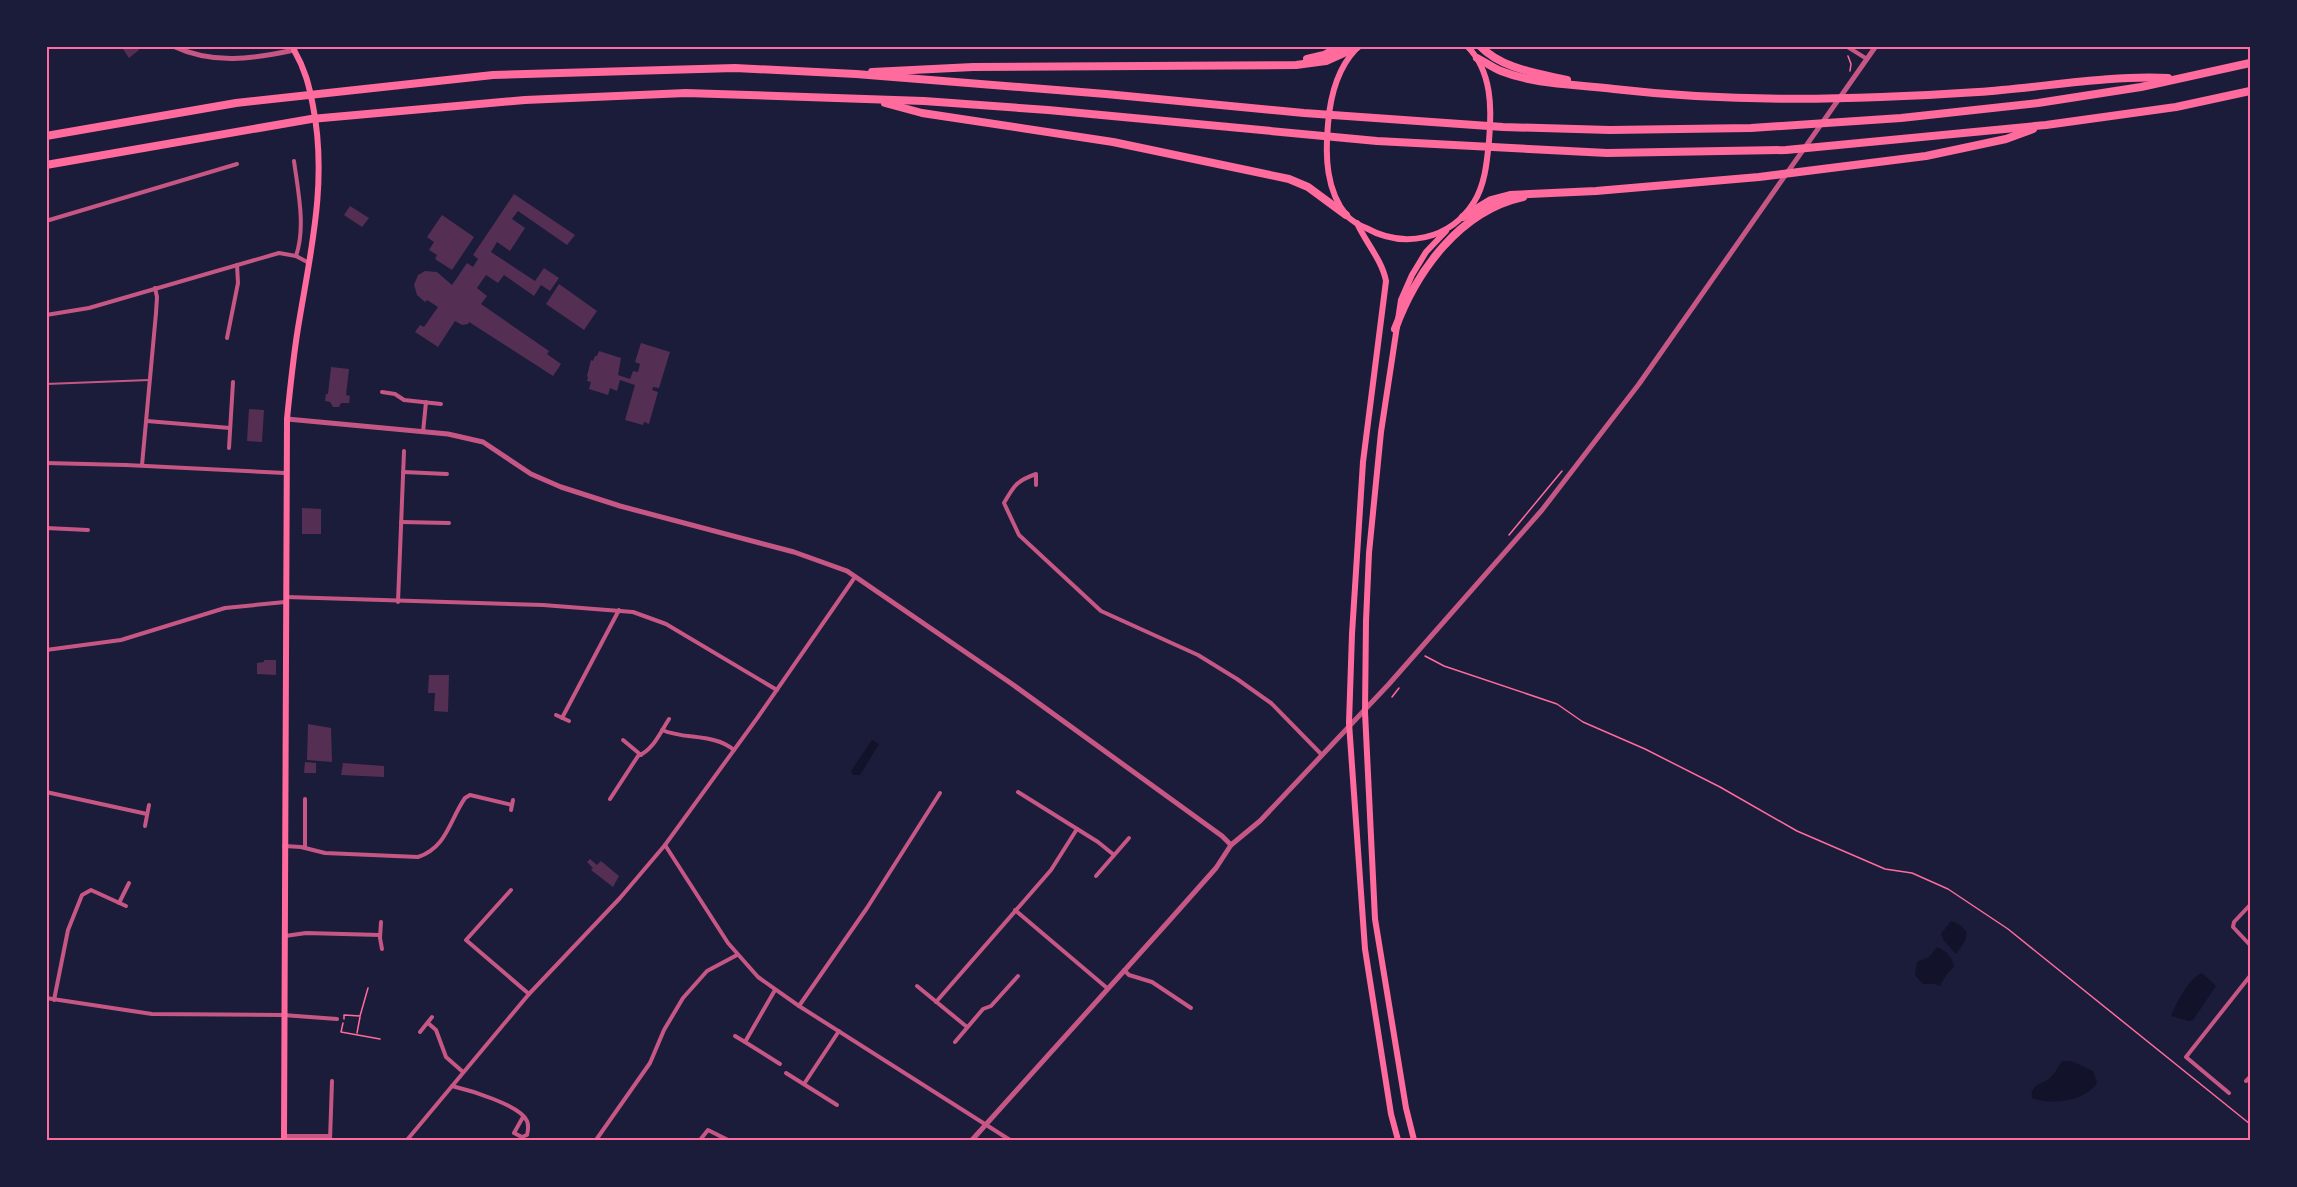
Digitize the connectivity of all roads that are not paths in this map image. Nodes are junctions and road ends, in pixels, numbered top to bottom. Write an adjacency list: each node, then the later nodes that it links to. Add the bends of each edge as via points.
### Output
1 (173, 46): 8 (street, via 194,55 228,60)
2 (1341, 46): 12 (highway, via 1316,58)
3 (1467, 46): 9 (main road)
4 (1480, 46): 15 (highway, via 1515,67)
5 (1846, 46): 10 (street)
6 (1876, 46): 10 (street)
7 (1357, 47): 12 (highway, via 1326,62); 24 (main road, via 1340,73 1329,110 1329,181)
8 (295, 48): 30 (main road, via 307,74 319,135 318,196)
9 (1477, 58): 15 (highway, via 1519,77); 25 (main road, via 1490,99 1488,142 1484,177 1475,201)
10 (1867, 59): 72 (street, via 1639,384 1542,510)
11 (2250, 63): 14 (highway)
12 (1273, 64): 13 (highway, via 973,67)
13 (856, 74): 14 (highway, via 1316,114 1610,130 1751,128 1901,118 2038,103); 19 (highway, via 735,68 493,75 237,103)
14 (2179, 79): 15 (highway, via 2139,77 2012,90 1853,99 1737,98)
15 (1586, 86)
16 (2250, 91): 18 (highway, via 2176,107)
17 (871, 100): 18 (highway, via 1048,110 1377,141 1607,153 1786,150); 22 (highway, via 686,93 525,99 311,119); 24 (highway, via 922,113 1113,142 1288,179 1308,187)
18 (2046, 125): 23 (highway, via 2006,139 1926,156 1722,182)
19 (46, 136)
20 (294, 161): 29 (street, via 300,230)
21 (237, 164): 26 (street)
22 (46, 165)
23 (1536, 195): 25 (highway, via 1491,200); 34 (highway, via 1487,211 1451,240 1418,280 1405,301)
24 (1346, 214): 27 (main road)
25 (1463, 217): 28 (main road)
26 (46, 220)
27 (1357, 223): 28 (main road, via 1398,240); 144 (main road, via 1384,267 1386,281 1363,462 1350,678 1350,764 1365,949)
28 (1446, 231): 34 (main road, via 1412,275 1401,300)
29 (296, 256): 30 (street); 31 (street, via 279,253)
30 (309, 263): 42 (main road)
31 (237, 265): 32 (street); 35 (street, via 238,283)
32 (155, 288): 33 (street, via 89,308); 36 (street)
33 (46, 315)
34 (1395, 330): 145 (main road, via 1369,553 1366,748 1376,919)
35 (227, 338)
36 (152, 380): 38 (lane); 43 (street)
37 (233, 382): 44 (street)
38 (46, 384)
39 (382, 392): 40 (street)
40 (426, 402): 41 (street); 45 (street)
41 (441, 404)
42 (287, 419): 45 (street); 51 (main road)
43 (147, 422): 44 (street); 49 (street)
44 (230, 428): 46 (street)
45 (423, 432): 58 (street, via 472,438 531,474 561,487 794,552 834,565)
46 (229, 448)
47 (404, 451): 50 (street)
48 (46, 463): 49 (street)
49 (142, 465): 51 (street)
50 (403, 472): 52 (street); 54 (street)
51 (285, 473): 59 (main road)
52 (447, 474)
53 (1036, 485): 72 (street, via 1036,474 1024,478 1015,484 1004,504 1019,536 1044,560 1101,611 1198,655 1263,697)
54 (401, 522): 55 (street); 60 (street)
55 (449, 523)
56 (46, 528): 57 (street)
57 (88, 530)
58 (855, 577): 63 (street); 85 (street, via 1012,684)
59 (285, 599): 60 (street); 62 (street, via 225,608 122,640); 86 (main road)
60 (398, 602): 61 (street)
61 (619, 610): 63 (street, via 666,624); 65 (street)
62 (46, 650)
63 (777, 690): 70 (street)
64 (556, 715): 65 (street)
65 (562, 718): 67 (street)
66 (669, 719): 68 (street)
67 (569, 721)
68 (662, 730): 70 (street, via 675,736 720,741); 71 (street)
69 (623, 740): 71 (street)
70 (734, 750): 84 (street)
71 (641, 755): 77 (street)
72 (1322, 755): 85 (street, via 1260,821)
73 (46, 792): 80 (street)
74 (1018, 792): 82 (street)
75 (940, 793): 112 (street)
76 (305, 799): 87 (street)
77 (610, 799)
78 (148, 805): 80 (street)
79 (512, 805): 87 (street, via 470,795 445,837 428,854 418,857 325,853)
80 (147, 814): 81 (street)
81 (145, 826)
82 (1077, 829): 88 (street); 95 (street, via 1051,870)
83 (1129, 838): 88 (street)
84 (665, 845): 101 (street); 108 (street)
85 (1231, 845): 102 (street, via 1216,868)
86 (284, 846): 87 (street); 98 (main road)
87 (305, 848)
88 (1113, 855): 89 (street)
89 (1096, 876)
90 (129, 883): 92 (street)
91 (511, 890): 108 (street, via 466,940)
92 (119, 903): 94 (street); 110 (street, via 91,890 82,895 68,930)
93 (2250, 905): 99 (street, via 2233,927)
94 (126, 906)
95 (1015, 910): 106 (street); 111 (street)
96 (381, 922): 97 (street)
97 (380, 935): 98 (street); 100 (street)
98 (285, 936): 114 (main road)
99 (2250, 945)
100 (382, 950)
101 (737, 955): 107 (street); 139 (street, via 707,971 683,998 650,1063)
102 (1124, 970): 106 (street); 113 (street, via 1152,982)
103 (1017, 976): 118 (street)
104 (2250, 976): 132 (street, via 2186,1057)
105 (917, 986): 111 (street)
106 (1107, 988): 135 (street)
107 (775, 990): 112 (street); 122 (street)
108 (529, 994): 125 (street)
109 (46, 998): 110 (street)
110 (54, 1000): 114 (street, via 152,1014)
111 (936, 1002): 118 (street)
112 (799, 1006): 119 (street)
113 (1191, 1008)
114 (283, 1015): 116 (street); 136 (main road)
115 (432, 1017): 117 (street)
116 (337, 1019)
117 (428, 1023): 120 (street); 125 (street, via 436,1030 446,1057)
118 (967, 1027): 123 (street)
119 (839, 1031): 130 (street); 135 (street)
120 (420, 1032)
121 (735, 1036): 122 (street)
122 (745, 1042): 124 (street)
123 (955, 1042)
124 (780, 1064)
125 (463, 1072): 131 (street)
126 (786, 1073): 130 (street)
127 (2250, 1077): 128 (street)
128 (2246, 1081)
129 (332, 1082): 137 (street)
130 (804, 1084): 133 (street)
131 (452, 1086): 134 (street, via 489,1096); 138 (street)
132 (2229, 1093)
133 (837, 1105)
134 (523, 1117): 134 (street, via 528,1129 522,1137 514,1133)
135 (985, 1124): 142 (street); 143 (street)
136 (284, 1138): 137 (street)
137 (330, 1138)
138 (407, 1140)
139 (596, 1140)
140 (700, 1140): 141 (street, via 708,1131)
141 (728, 1140)
142 (972, 1140)
143 (1010, 1140)
144 (1398, 1140)
145 (1414, 1140)

